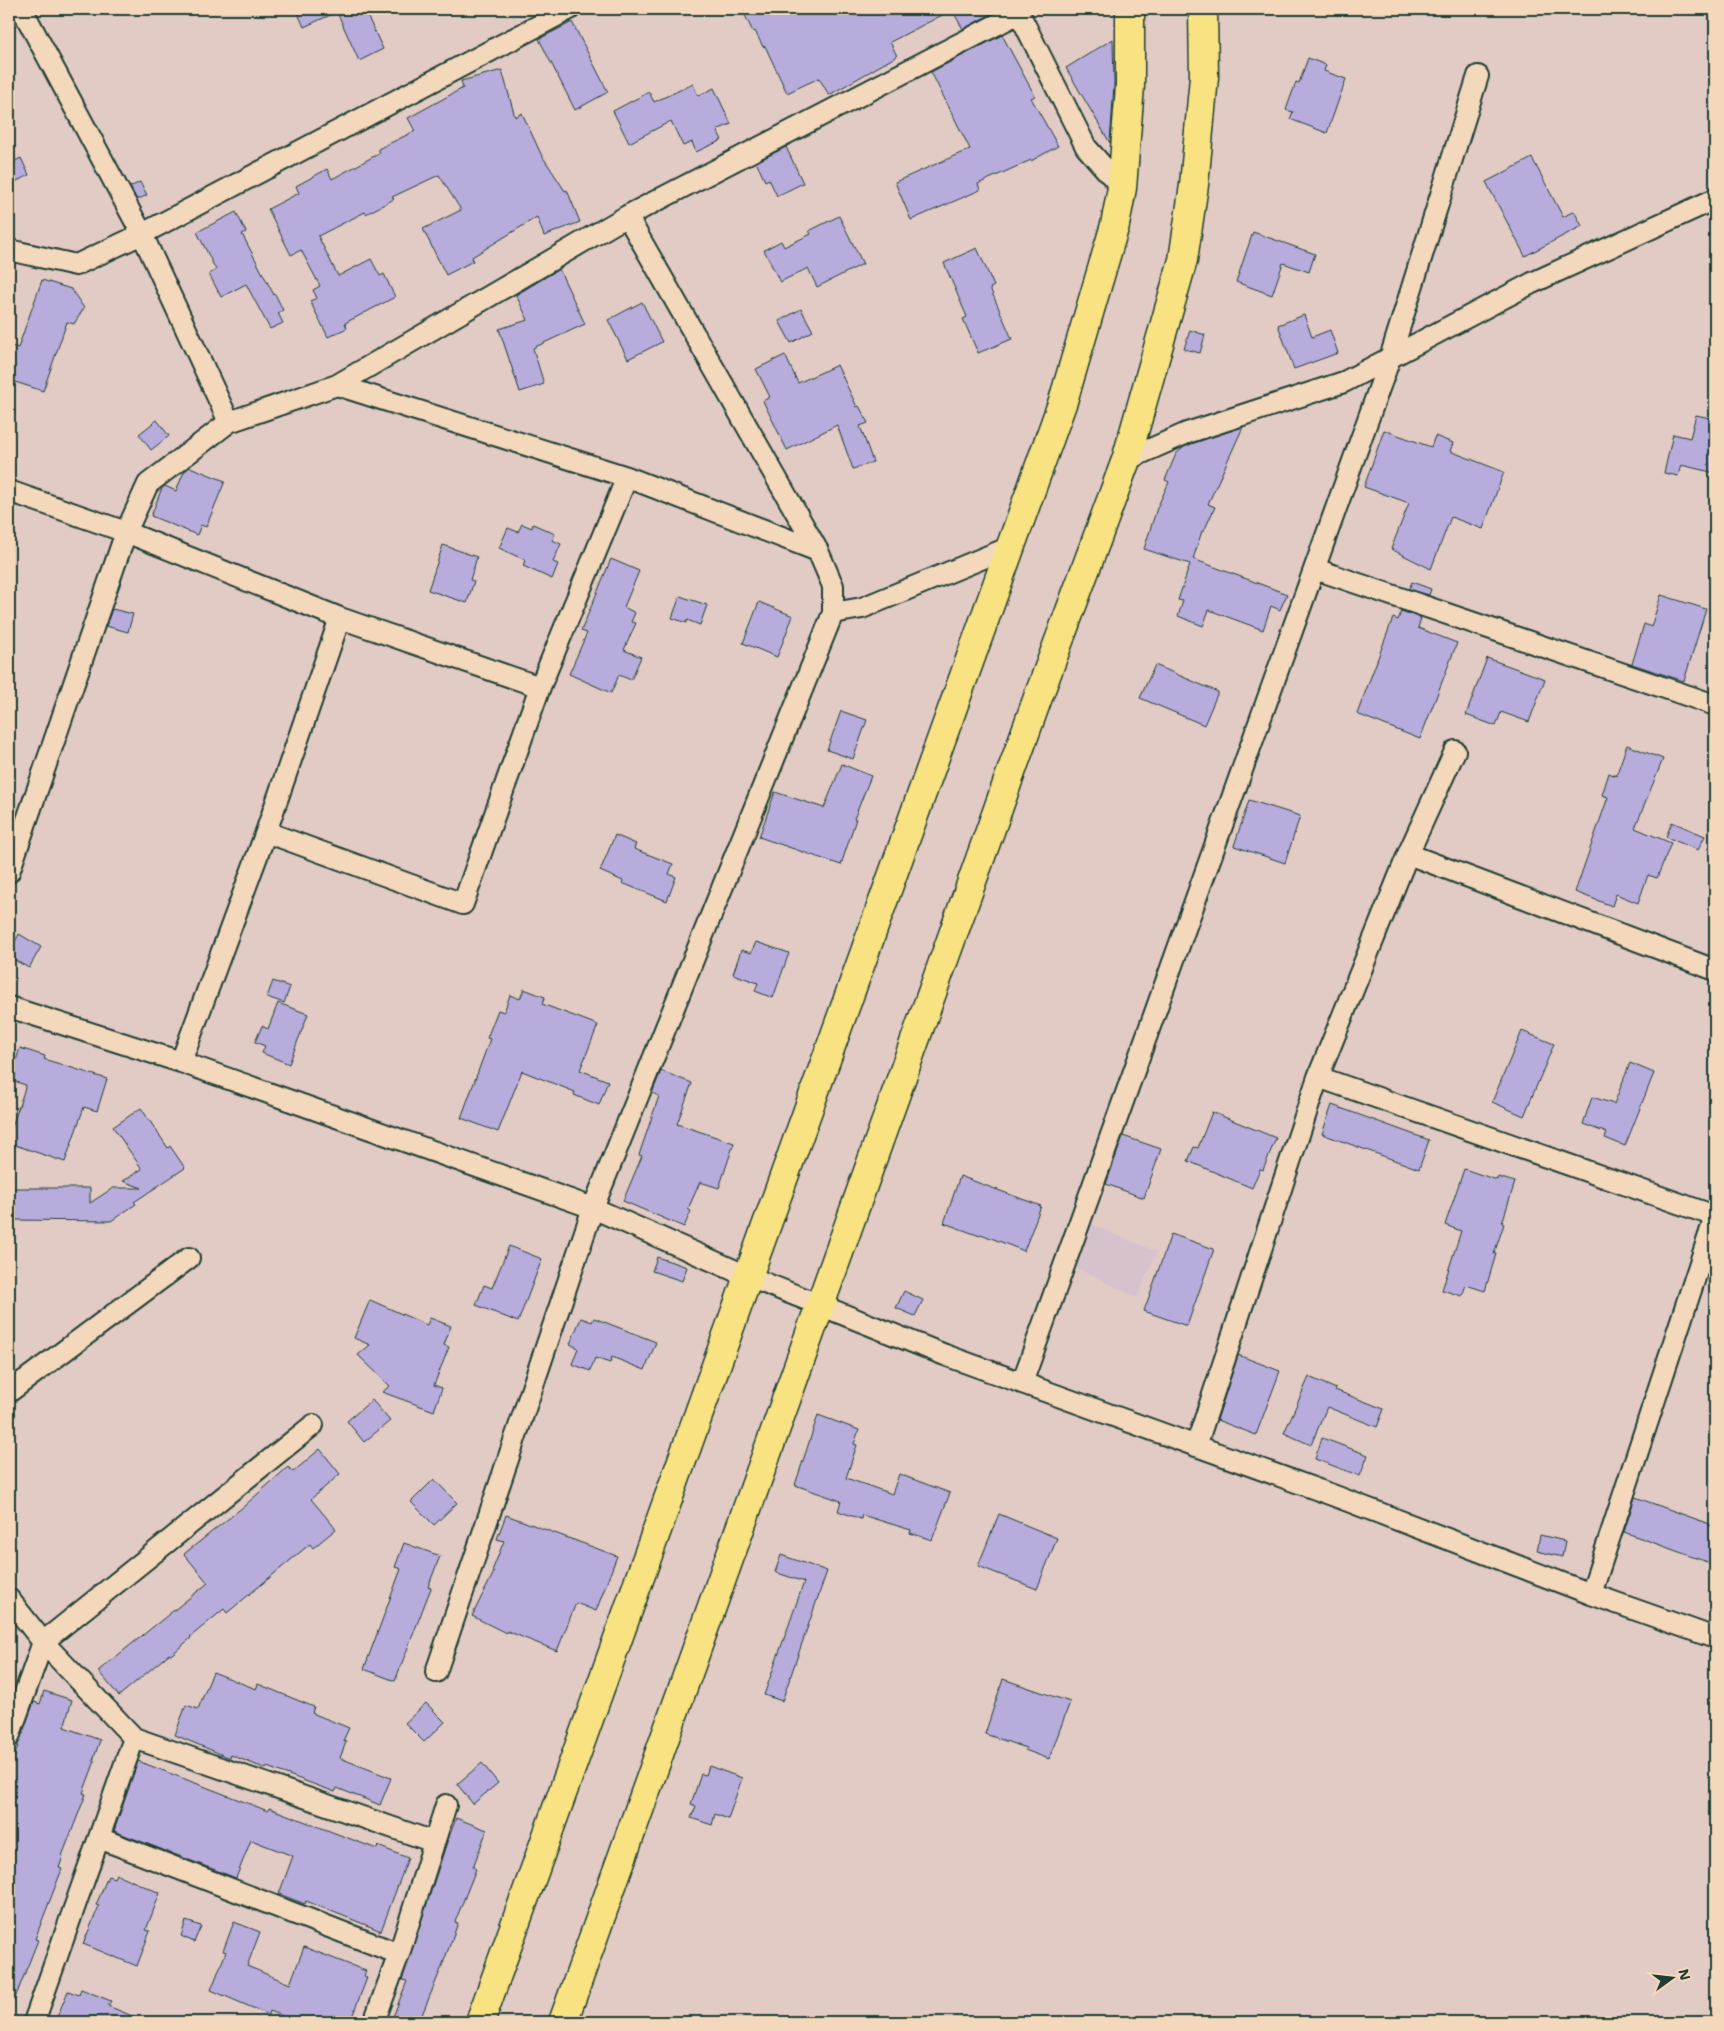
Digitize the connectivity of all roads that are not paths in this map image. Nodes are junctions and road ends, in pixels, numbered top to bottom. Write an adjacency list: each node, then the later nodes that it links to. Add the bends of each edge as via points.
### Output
1 (22, 9): 10 (street)
2 (570, 9): 10 (street)
3 (1130, 9): 7 (highway, via 1131,80)
4 (1203, 9): 15 (highway, via 1204,77 1183,260)
5 (1018, 11): 7 (street, via 1086,147); 9 (street)
6 (1478, 76): 12 (street)
7 (1122, 188): 19 (highway, via 1115,225 1063,401)
8 (1715, 199): 12 (street, via 1532,282)
9 (627, 216): 13 (street); 20 (street)
10 (142, 234): 11 (street, via 76,264); 14 (street)
11 (9, 250)
12 (1390, 358): 15 (street, via 1344,382 1187,433); 21 (street)
13 (337, 385): 14 (street); 16 (street)
14 (229, 422): 18 (street, via 148,484)
15 (1126, 460): 38 (highway)
16 (627, 477): 20 (street); 24 (street)
17 (9, 490): 18 (street)
18 (126, 532): 23 (street); 29 (street)
19 (1010, 548): 22 (street, via 862,608); 37 (highway)
20 (818, 551): 22 (street, via 833,586)
21 (1314, 569): 25 (street); 39 (street)
22 (833, 613): 34 (street)
23 (340, 618): 24 (street); 27 (street)
24 (540, 688): 27 (street, via 463,904)
25 (1715, 705)
26 (1455, 751): 28 (street)
27 (266, 832): 32 (street)
28 (1408, 854): 30 (street); 33 (street)
29 (9, 872)
30 (1715, 970)
31 (10, 1002): 32 (street)
32 (181, 1062): 34 (street)
33 (1318, 1077): 35 (street); 42 (street)
34 (593, 1208): 37 (street); 47 (street)
35 (1715, 1216): 43 (street)
36 (189, 1258): 40 (street)
37 (747, 1276): 38 (street); 56 (highway)
38 (820, 1306): 39 (street); 57 (highway)
39 (1022, 1383): 42 (street)
40 (9, 1392)
41 (313, 1425): 46 (street)
42 (1196, 1446): 43 (street)
43 (1591, 1594): 45 (street)
44 (9, 1600): 46 (street)
45 (1715, 1638)
46 (43, 1642): 48 (street); 49 (street)
47 (436, 1672)
48 (9, 1737)
49 (134, 1738): 51 (street); 52 (street)
50 (446, 1805): 52 (street)
51 (99, 1838): 53 (street); 54 (street)
52 (434, 1842): 53 (street)
53 (399, 1954): 55 (street)
54 (34, 2022)
55 (374, 2022)
56 (480, 2022)
57 (563, 2022)

